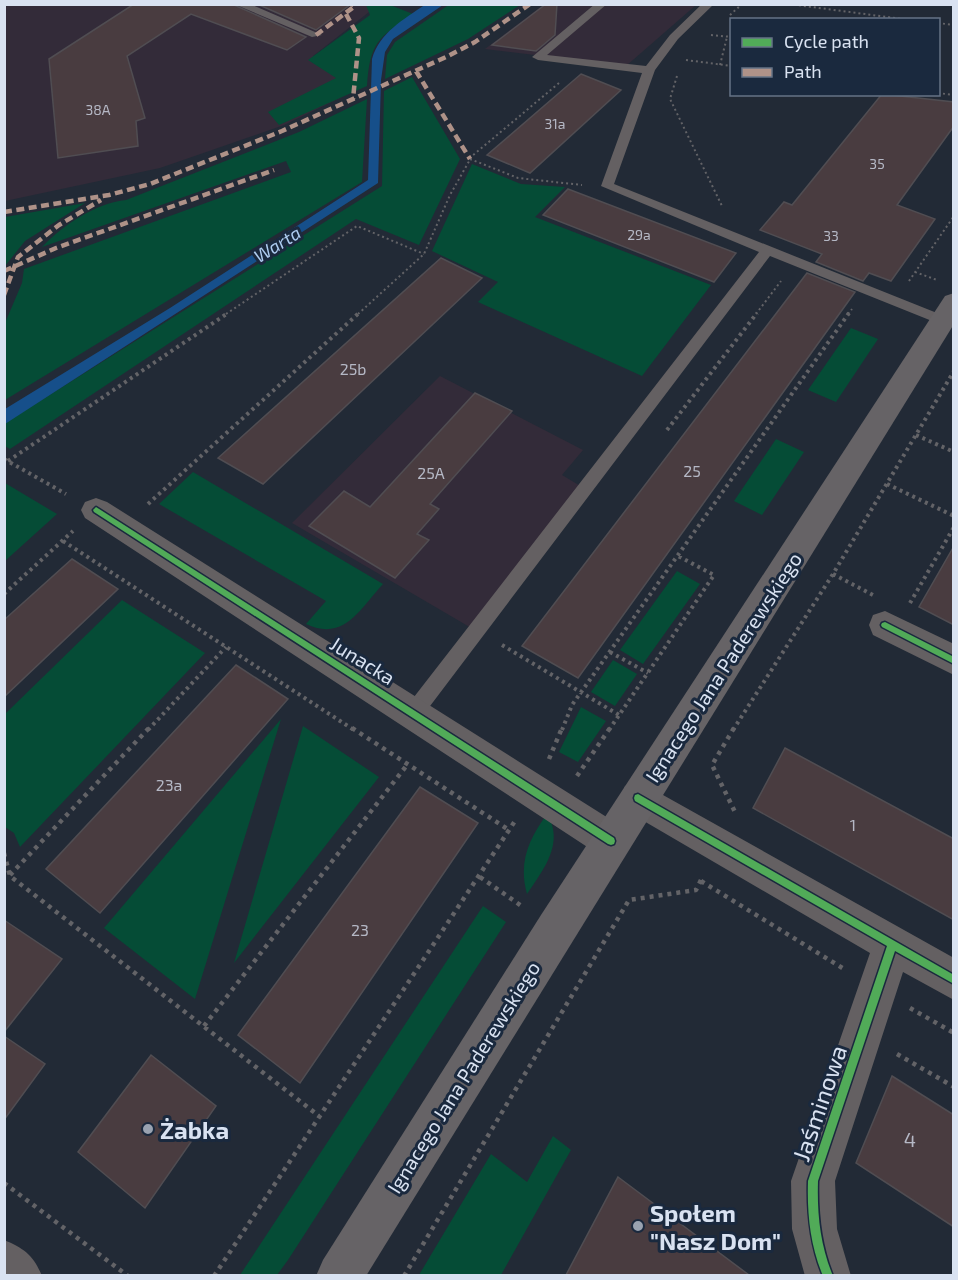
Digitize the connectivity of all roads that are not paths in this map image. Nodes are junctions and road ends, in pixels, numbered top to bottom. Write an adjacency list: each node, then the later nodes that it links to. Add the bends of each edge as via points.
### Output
1 (239, 4): 4 (lane)
2 (602, 4): 5 (lane, via 538,57)
3 (709, 4): 5 (lane, via 674,37)
4 (316, 35)
5 (650, 70): 6 (lane, via 607,186)
6 (768, 250): 7 (lane); 11 (lane)
7 (950, 316): 12 (main road, Ignacego Jana Paderewskiego)
8 (109, 518): 11 (street, Junacka)
9 (895, 618): 10 (street)
10 (954, 661)
11 (414, 712): 13 (street, Junacka)
12 (638, 798): 13 (main road, Ignacego Jana Paderewskiego); 14 (street)
13 (611, 841): 18 (main road, Ignacego Jana Paderewskiego)
14 (892, 945): 15 (street); 19 (street, Jaśminowa, via 813,1180 811,1222 819,1258)
15 (954, 980)
16 (4, 1263): 17 (street)
17 (19, 1275)
18 (339, 1275)
19 (828, 1275)

